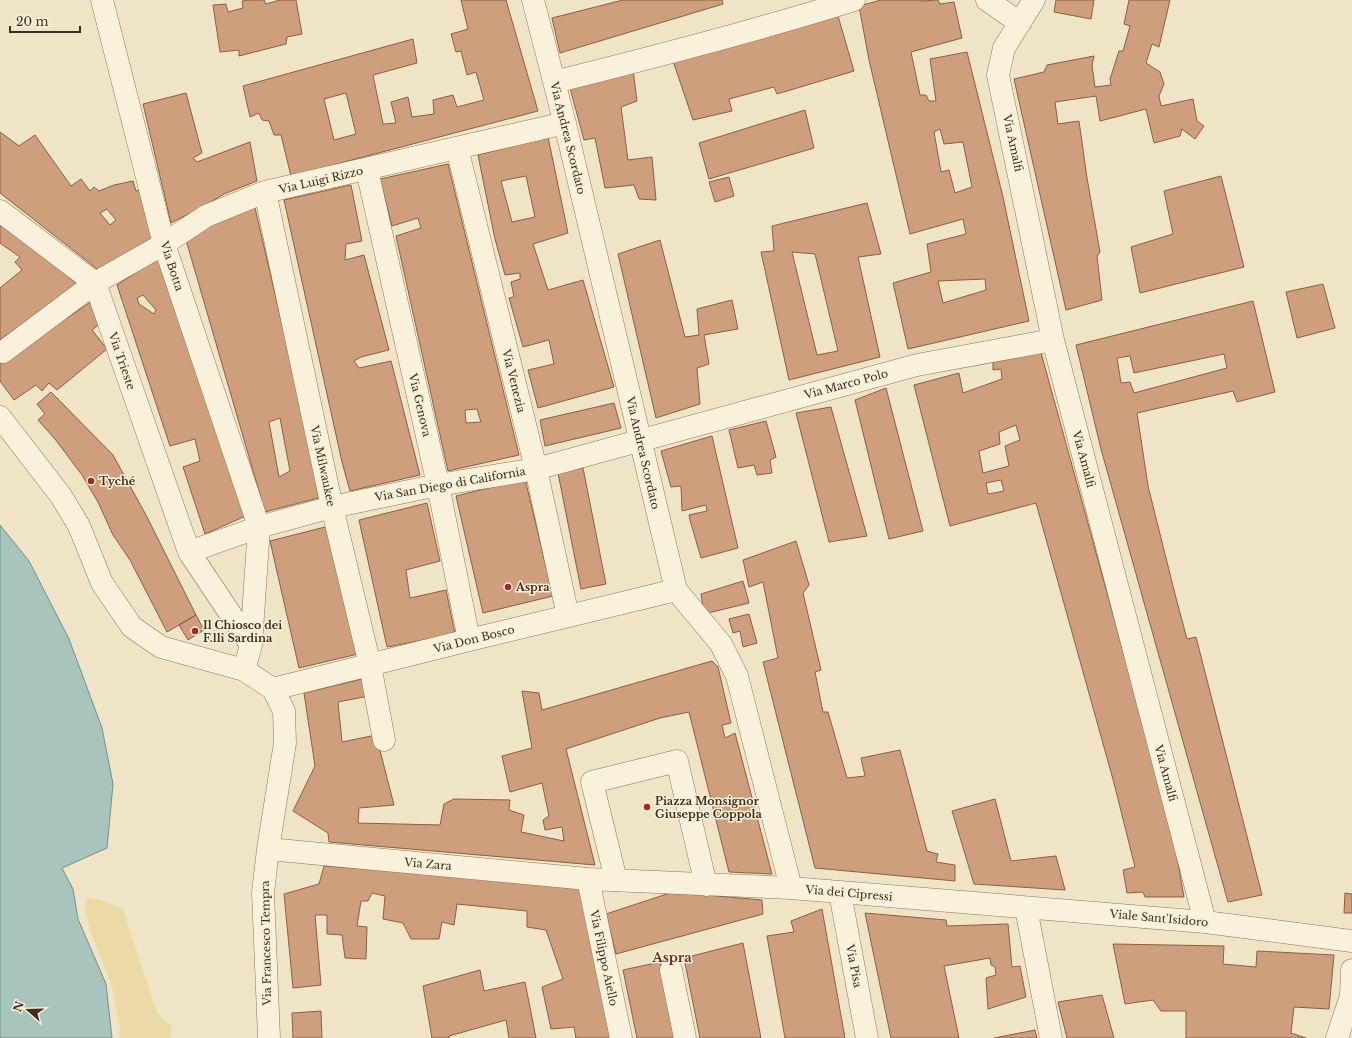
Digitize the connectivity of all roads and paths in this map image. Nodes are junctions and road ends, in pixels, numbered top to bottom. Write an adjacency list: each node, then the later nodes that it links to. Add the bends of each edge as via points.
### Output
1 (102, 0): 13 (street, Via Botta)
2 (533, 0): 7 (street, Via Andrea Scordato)
3 (854, 0): 7 (street, via 649,59)
4 (987, 0): 6 (street)
5 (1034, 0): 6 (street, Via Amalfi)
6 (1020, 23): 15 (street, Via Amalfi, via 1004,48 998,75)
7 (554, 82): 8 (street, Via Andrea Scordato)
8 (564, 123): 9 (street, Via Luigi Rizzo); 18 (street, Via Andrea Scordato)
9 (457, 148): 10 (street, Via Luigi Rizzo); 19 (street, Via Venezia)
10 (367, 170): 11 (street, Via Luigi Rizzo); 20 (street, Via Genova)
11 (265, 192): 13 (street, Via Luigi Rizzo, via 206,216); 21 (street, Via Milwaukee)
12 (0, 211): 14 (street)
13 (164, 244): 14 (street, Via Luigi Rizzo); 22 (street, Via Botta)
14 (96, 283): 16 (street, Via Luigi Rizzo); 23 (street, Via Trieste)
15 (1053, 340): 18 (street, Via Marco Polo, via 917,365); 40 (street, Via Amalfi)
16 (3, 352)
17 (0, 418): 29 (street, via 61,496 79,526 102,584 132,627 161,648)
18 (641, 440): 19 (street, Via San Diego di California); 24 (street, Via Andrea Scordato)
19 (536, 468): 20 (street, Via San Diego di California); 25 (street, Via Venezia)
20 (438, 484): 21 (street, Via San Diego di California); 26 (street, Via Genova)
21 (332, 507): 22 (street, Via San Diego di California); 28 (street, Via Milwaukee)
22 (259, 527): 23 (street, Via San Diego di California); 27 (street)
23 (188, 552): 27 (street, Via Trieste)
24 (676, 590): 25 (street, Via Don Bosco); 36 (street, Via Andrea Scordato, via 721,644 737,676)
25 (568, 616): 26 (street, Via Don Bosco)
26 (469, 640): 28 (street, Via Don Bosco)
27 (251, 645): 29 (street)
28 (370, 665): 30 (street, Via Don Bosco); 31 (street, Via Milwaukee)
29 (244, 670): 30 (street)
30 (273, 689): 32 (street, Via Francesco Tempra, via 284,711 285,743)
31 (384, 740)
32 (268, 849): 33 (street, Via Zara); 45 (street, Via Francesco Tempra, via 263,893)
33 (588, 879): 34 (street, Via Zara); 46 (street, Via Filippo Aiello)
34 (616, 880): 35 (street, Via dei Cipressi); 35 (street, via 592,782 677,761)
35 (706, 885): 36 (street, Via dei Cipressi)
36 (791, 888): 37 (street, Via dei Cipressi)
37 (840, 893): 38 (street, Via dei Cipressi); 48 (street, Via Pisa)
38 (965, 903): 39 (street, Viale Sant'Isidoro)
39 (1026, 908): 40 (street, Viale Sant'Isidoro); 49 (street)
40 (1205, 922): 41 (street, Viale Sant'Isidoro)
41 (1352, 941)
42 (671, 970): 47 (street)
43 (1352, 970): 44 (street)
44 (1348, 1016): 50 (street)
45 (269, 1038)
46 (621, 1038)
47 (685, 1038)
48 (867, 1038)
49 (1051, 1038)
50 (1337, 1038)

